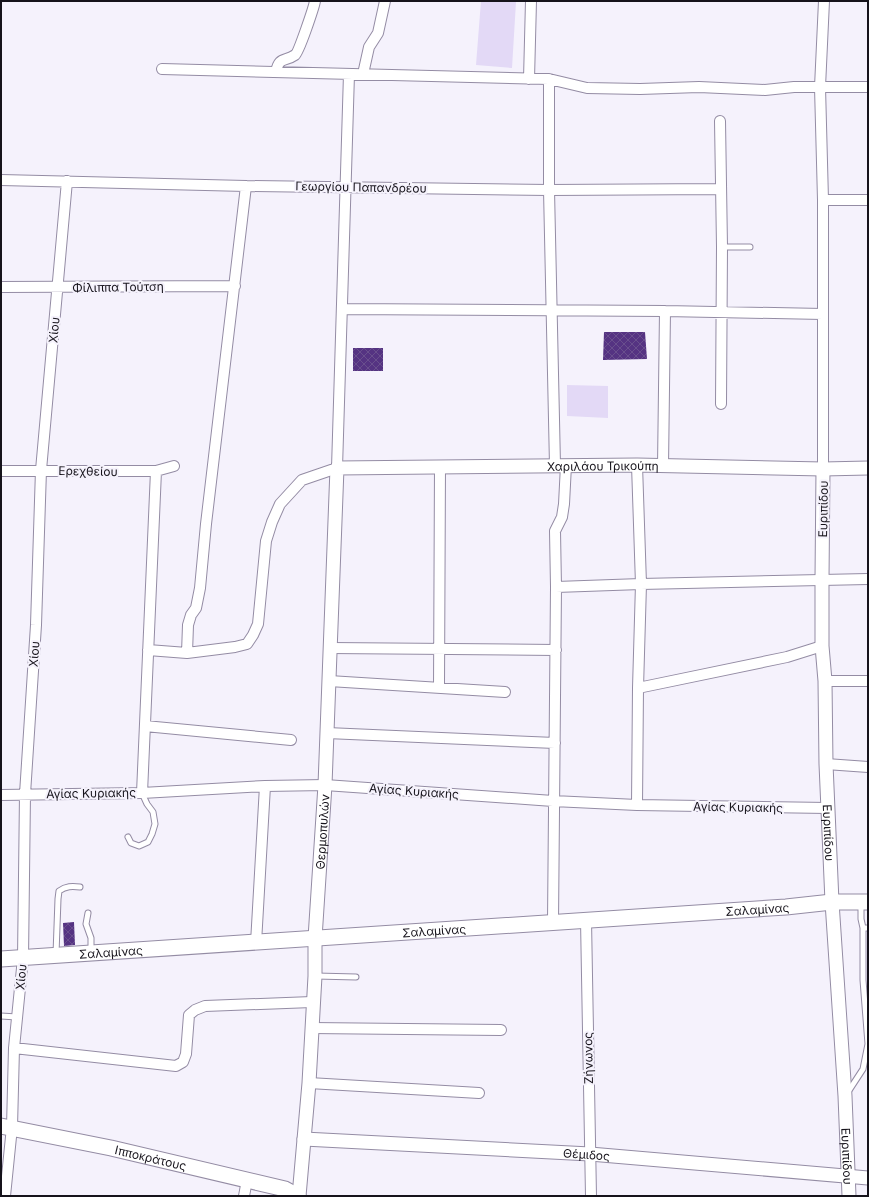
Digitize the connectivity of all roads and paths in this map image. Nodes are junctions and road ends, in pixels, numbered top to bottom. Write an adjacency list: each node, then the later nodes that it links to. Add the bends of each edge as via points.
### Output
1 (315, 1): 6 (street, via 300,49 296,54 281,60)
2 (385, 1): 8 (street, via 378,33 370,47)
3 (531, 1): 9 (street)
4 (824, 1): 11 (street)
5 (162, 69): 6 (street)
6 (276, 72): 7 (street)
7 (349, 74): 8 (street); 17 (street)
8 (363, 74): 9 (street)
9 (529, 79): 10 (street)
10 (548, 79): 11 (street, via 587,88 699,87 765,90); 19 (street)
11 (820, 87): 12 (street); 20 (street)
12 (868, 87)
13 (720, 121): 18 (street)
14 (1, 180): 15 (street, Γεωργίου Παπανδρέου)
15 (67, 181): 16 (street, Γεωργίου Παπανδρέου); 26 (street, Χίου)
16 (246, 186): 17 (street, Γεωργίου Παπανδρέου); 24 (street)
17 (345, 187): 19 (street, Γεωργίου Παπανδρέου); 27 (street)
18 (720, 189): 19 (street, Γεωργίου Παπανδρέου); 22 (street)
19 (549, 190): 28 (street)
20 (823, 200): 21 (street); 31 (street)
21 (868, 200)
22 (722, 247): 23 (lane); 30 (street)
23 (750, 247)
24 (235, 286): 26 (street, Φίλιππα Τούτση); 53 (street, via 200,588 196,608 188,625)
25 (1, 287): 26 (street, Φίλιππα Τούτση)
26 (57, 288): 41 (street, Χίου)
27 (342, 309): 28 (street); 38 (street)
28 (552, 310): 29 (street); 33 (street)
29 (665, 312): 30 (street); 36 (street)
30 (721, 313): 31 (street); 32 (street)
31 (823, 314): 40 (street)
32 (721, 404)
33 (560, 465): 34 (street, Χαριλάου Τρικούπη); 37 (street, Χαριλάου Τρικούπη); 47 (street, via 564,504 562,517 555,531)
34 (637, 465): 36 (street, Χαριλάου Τρικούπη); 46 (street)
35 (174, 466): 43 (street, Ερεχθείου)
36 (662, 466): 40 (street, Χαριλάου Τρικούπη)
37 (440, 467): 38 (street, Χαριλάου Τρικούπη); 51 (street)
38 (337, 468): 49 (street, Θερμοπυλών); 53 (street, via 302,480 280,504 266,541 258,624 247,644)
39 (868, 468): 40 (street, Χαριλάου Τρικούπη)
40 (824, 469): 45 (street, Ευριπίδου)
41 (41, 470): 42 (street, Ερεχθείου); 43 (street, Ερεχθείου); 69 (street, Χίου, via 36,625)
42 (1, 471)
43 (156, 472): 50 (street)
44 (868, 579): 45 (street)
45 (822, 580): 46 (street); 48 (street, Ευριπίδου)
46 (641, 584): 47 (street); 58 (street)
47 (556, 587): 52 (street)
48 (822, 646): 56 (street, Ευριπίδου); 58 (street, via 787,657)
49 (330, 648): 51 (street); 54 (street, Θερμοπυλών)
50 (148, 650): 53 (street); 60 (street)
51 (439, 650): 52 (street); 57 (street)
52 (556, 650): 63 (street)
53 (187, 653)
54 (329, 680): 57 (street); 61 (street, Θερμοπυλών)
55 (868, 680): 56 (street)
56 (825, 681): 64 (street, Ευριπίδου)
57 (439, 688): 59 (street)
58 (638, 688): 72 (street)
59 (505, 692)
60 (145, 726): 62 (street); 68 (street)
61 (327, 733): 63 (street); 66 (street, Θερμοπυλών)
62 (291, 740)
63 (555, 743): 71 (street)
64 (826, 764): 65 (street); 73 (street, Ευριπίδου)
65 (868, 767)
66 (325, 785): 67 (street, Αγίας Κυριακής); 71 (street, Αγίας Κυριακής); 82 (street, Θερμοπυλών)
67 (265, 786): 68 (street, Αγίας Κυριακής); 83 (street)
68 (142, 793): 69 (street, Αγίας Κυριακής); 74 (lane, via 153,812 155,824 152,834 148,842 139,846 131,843)
69 (25, 794): 70 (street, Αγίας Κυριακής); 86 (street, Χίου)
70 (1, 795)
71 (553, 801): 72 (street, Αγίας Κυριακής); 80 (street)
72 (637, 805): 73 (street, Αγίας Κυριακής)
73 (828, 808): 76 (street, Ευριπίδου)
74 (128, 838)
75 (80, 887): 85 (lane, via 69,886 59,891)
76 (832, 902): 77 (main road, Σαλαμίνας); 79 (main road, Σαλαμίνας); 98 (street, Ευριπίδου)
77 (865, 902): 81 (lane, via 861,919)
78 (88, 913): 84 (lane, via 86,924 91,938)
79 (586, 920): 80 (main road, Σαλαμίνας); 101 (street, Ζήνωνος)
80 (553, 922): 82 (main road, Σαλαμίνας)
81 (865, 928): 98 (lane, via 864,980 868,1044 863,1069)
82 (315, 938): 83 (main road, Σαλαμίνας); 88 (street, Θερμοπυλών)
83 (256, 943): 84 (main road, Σαλαμίνας)
84 (91, 953): 85 (main road, Σαλαμίνας)
85 (56, 955): 86 (main road, Σαλαμίνας)
86 (23, 958): 87 (main road, Σαλαμίνας); 92 (street, Χίου)
87 (1, 959)
88 (315, 976): 89 (lane); 90 (street, Θερμοπυλών)
89 (356, 977)
90 (312, 1002): 93 (street, Θερμοπυλών); 95 (street, via 205,1006 195,1010 189,1015 186,1054 183,1062 176,1066)
91 (1, 1016): 92 (lane)
92 (17, 1017): 95 (street, Χίου)
93 (311, 1028): 94 (street); 96 (street, Θερμοπυλών)
94 (501, 1030)
95 (14, 1048): 99 (street, Χίου)
96 (309, 1083): 97 (street); 100 (street, Θερμοπυλών)
97 (479, 1093)
98 (845, 1096): 102 (street, Ευριπίδου)
99 (6, 1126): 104 (main road, Ιπποκράτους); 105 (street, Χίου)
100 (304, 1139): 101 (street, Θέμιδος); 107 (street, Θερμοπυλών)
101 (590, 1154): 102 (street, Θέμιδος); 108 (street, Ζήνωνος)
102 (848, 1176): 103 (street, Θέμιδος); 109 (street, Ευριπίδου)
103 (868, 1178)
104 (247, 1180): 106 (street); 107 (main road, Ιπποκράτους)
105 (5, 1196)
106 (244, 1196)
107 (299, 1196)
108 (591, 1196)
109 (849, 1196)

